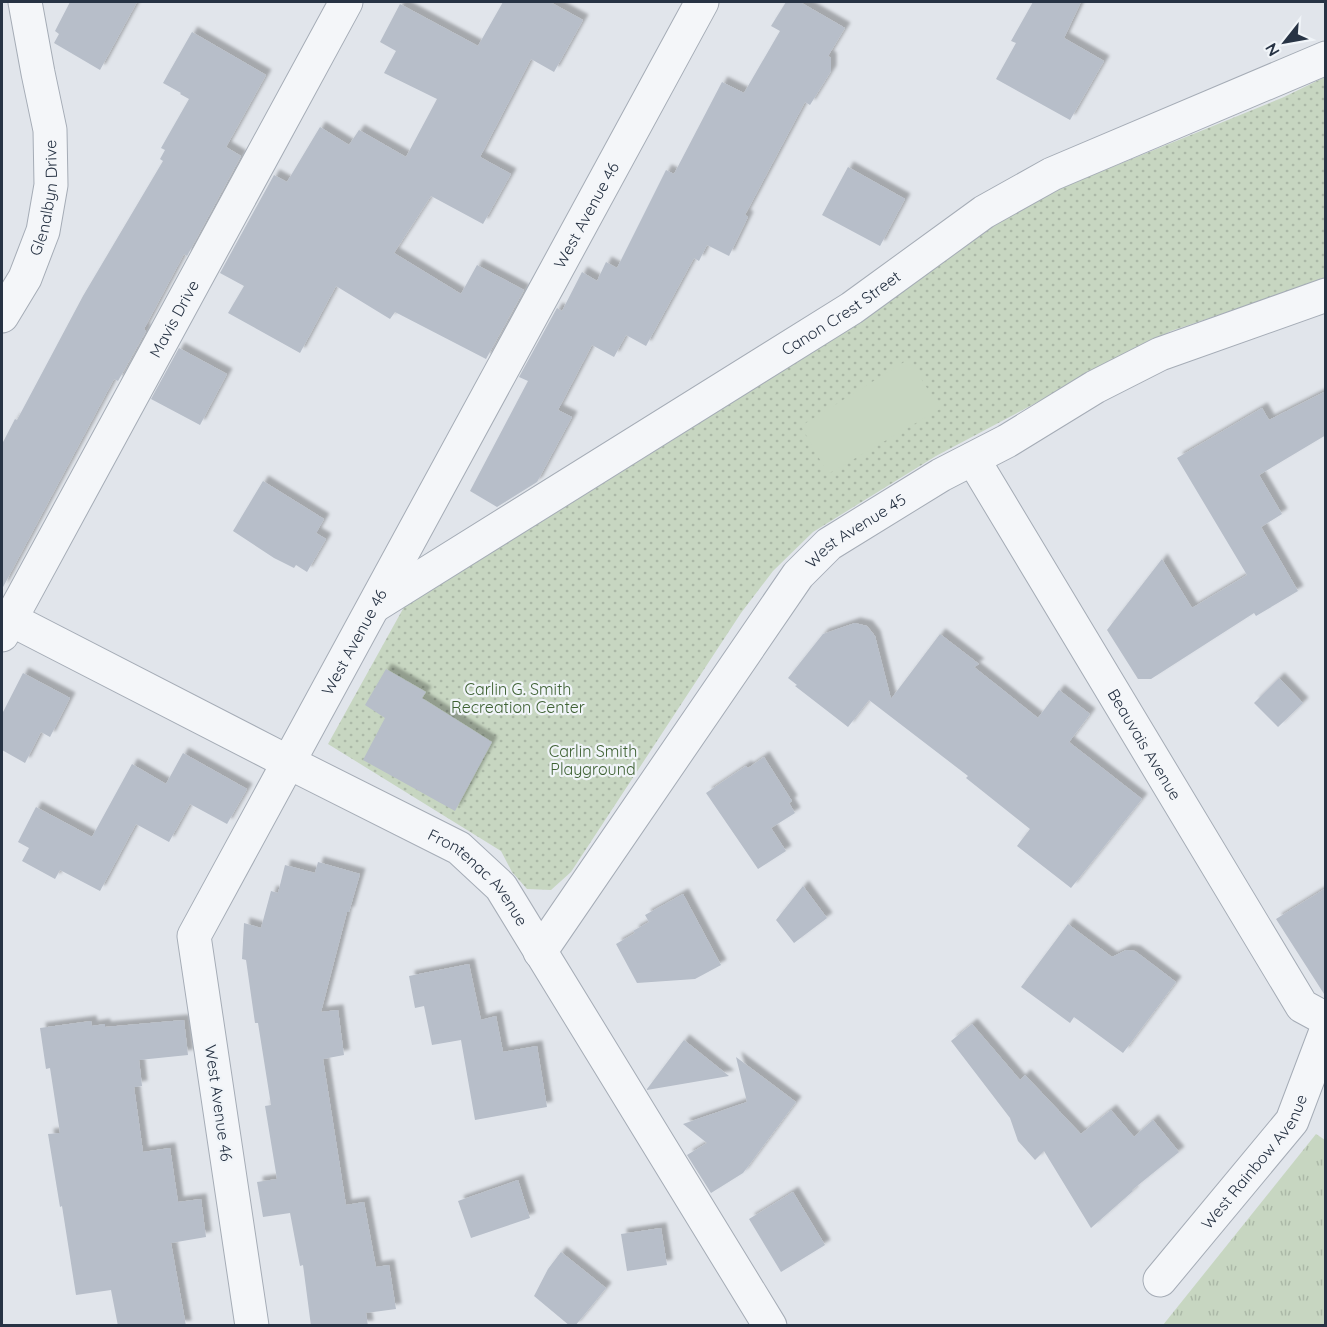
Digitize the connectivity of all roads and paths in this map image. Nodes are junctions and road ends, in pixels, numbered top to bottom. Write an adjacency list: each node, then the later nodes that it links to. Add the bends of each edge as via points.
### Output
1 (25, 2): 6 (street, Glenalbyn Drive, via 50,130 51,185 36,250 25,278)
2 (346, 2): 9 (street, Mavis Drive)
3 (702, 2): 8 (street, West Avenue 46)
4 (1326, 58): 8 (street, Canon Crest Street, via 1052,174 984,212 852,308)
5 (1326, 295): 7 (street, West Avenue 45, via 1160,354 1095,387)
6 (2, 316)
7 (973, 459): 11 (street, West Avenue 45, via 829,544 798,575); 12 (street, Beauvais Avenue, via 1302,1006)
8 (374, 606): 10 (street, West Avenue 46)
9 (6, 627): 10 (street, Frontenac Avenue)
10 (288, 762): 11 (street, Frontenac Avenue, via 459,848 501,887); 15 (street, West Avenue 46, via 194,936)
11 (540, 952): 16 (street, Frontenac Avenue)
12 (1326, 1019)
13 (1326, 1032): 14 (street, West Rainbow Avenue, via 1292,1121)
14 (1160, 1280)
15 (252, 1326)
16 (770, 1326)

